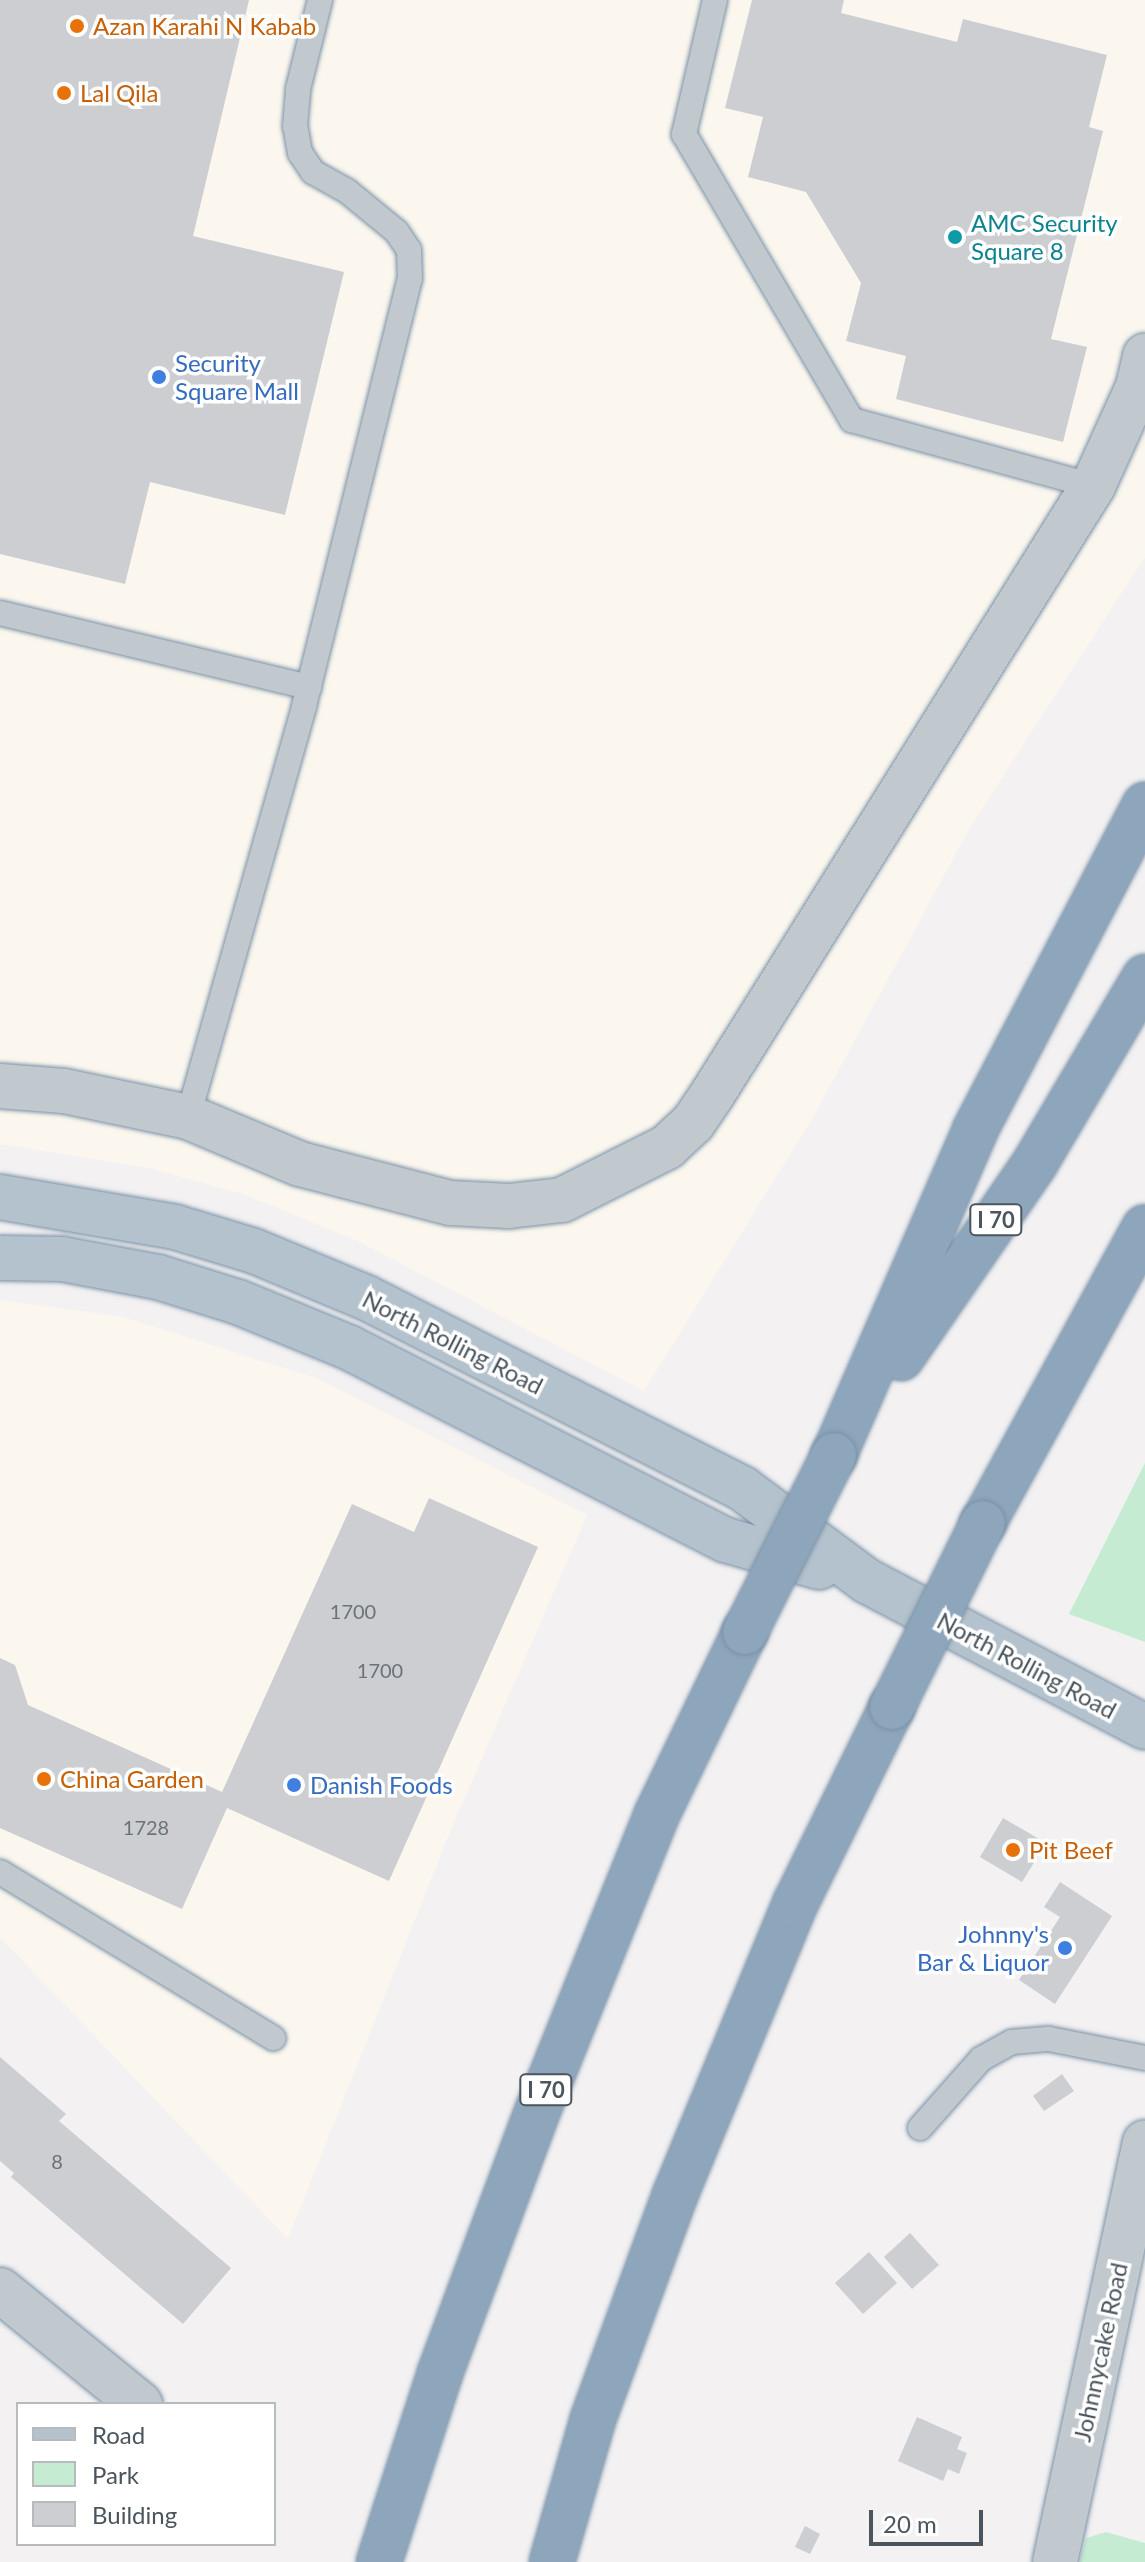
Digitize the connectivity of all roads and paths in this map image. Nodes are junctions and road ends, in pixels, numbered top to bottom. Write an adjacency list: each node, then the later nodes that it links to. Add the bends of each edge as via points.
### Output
1 (320, 0): 6 (lane, via 298,89 295,126 300,153 313,172 347,191 397,232 409,250 410,279)
2 (715, 0): 4 (lane, via 684,134 852,420)
3 (1145, 356): 4 (street, via 1133,401)
4 (1093, 486): 10 (street, via 712,1095 667,1147 562,1200 509,1206 450,1203 300,1164)
5 (0, 613): 6 (lane)
6 (309, 687): 10 (lane)
7 (1145, 805): 14 (highway, via 975,1130)
8 (1145, 977): 14 (highway, I 70, via 1035,1163)
9 (0, 1086): 10 (street, via 64,1091)
10 (188, 1117)
11 (0, 1197): 15 (main road, North Rolling Road, via 175,1227 254,1251 367,1298 743,1489)
12 (1145, 1227): 26 (highway, bridge, via 983,1523 796,1902 675,2195 593,2419)
13 (0, 1258): 15 (main road, North Rolling Road, via 62,1259 158,1277 238,1302 350,1348 726,1540)
14 (834, 1455): 25 (highway, I 70, bridge, via 657,1814 440,2373)
15 (867, 1581): 16 (main road, North Rolling Road)
16 (1145, 1727)
17 (0, 1872): 18 (lane)
18 (273, 2038)
19 (1145, 2058): 20 (lane, via 1049,2039 1012,2042 981,2059)
20 (920, 2128)
21 (1145, 2143): 22 (street, Johnnycake Road)
22 (1132, 2262): 27 (street, Johnnycake Road)
23 (0, 2290): 24 (street)
24 (138, 2402)
25 (379, 2562)
26 (552, 2562)
27 (1055, 2562)

